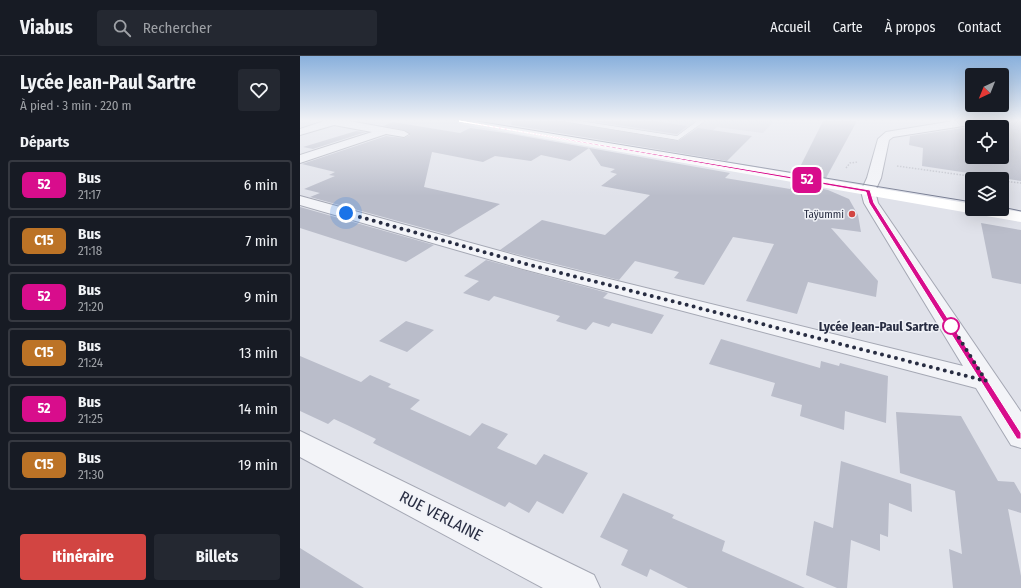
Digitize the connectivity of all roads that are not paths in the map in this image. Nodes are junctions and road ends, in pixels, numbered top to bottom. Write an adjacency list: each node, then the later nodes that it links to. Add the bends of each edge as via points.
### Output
1 (340, 146): 5 (street)
2 (631, 146): 7 (street)
3 (661, 146): 6 (street)
4 (882, 146): 7 (street)
5 (300, 159)
6 (815, 170)
7 (873, 181): 9 (street); 10 (street, via 872,203)
8 (300, 200): 10 (street, via 530,265)
9 (1021, 217)
10 (986, 381): 11 (street)
11 (1021, 436)
12 (300, 443): 13 (street, RUE VERLAINE)
13 (581, 588)

